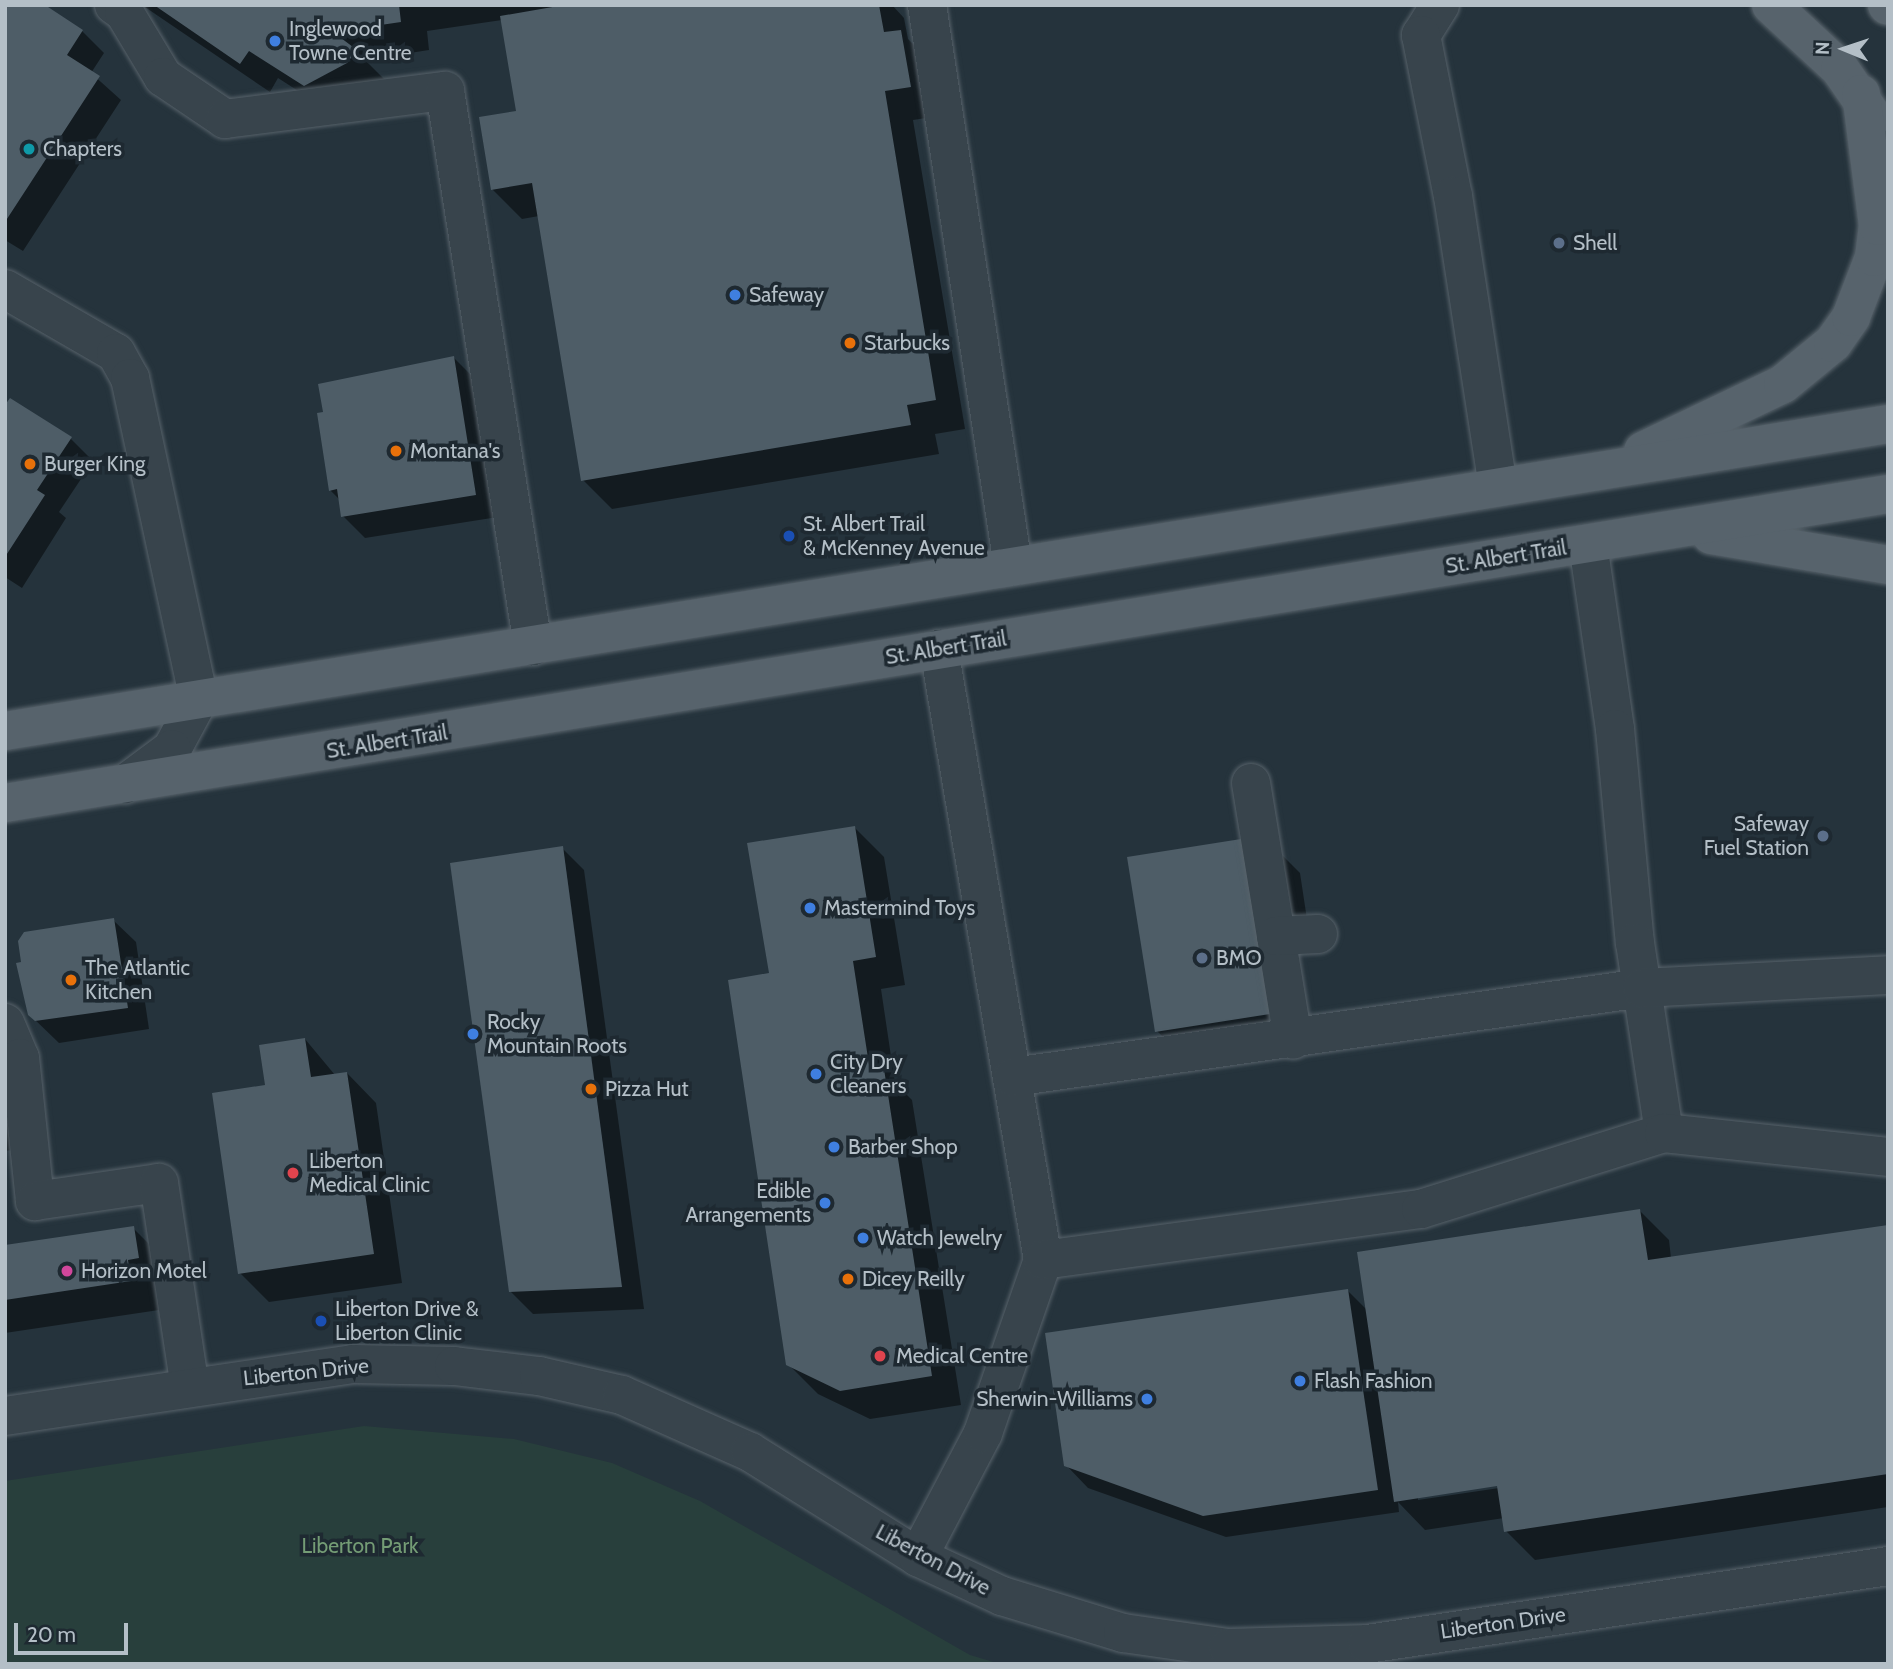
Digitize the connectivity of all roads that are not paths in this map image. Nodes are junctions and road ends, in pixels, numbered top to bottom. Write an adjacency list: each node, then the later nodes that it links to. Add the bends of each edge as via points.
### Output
1 (114, 5): 16 (street, via 124,12 163,77 225,119 445,91)
2 (927, 5): 15 (street)
3 (1440, 5): 10 (street, via 1421,34 1453,196)
4 (1771, 5): 5 (main road)
5 (1861, 94): 6 (main road); 9 (main road, via 1878,226 1874,257 1851,317 1833,343 1783,384)
6 (1888, 146)
7 (5, 289): 18 (street, via 116,354 130,379)
8 (1888, 424): 9 (main road)
9 (1604, 470): 10 (main road)
10 (1498, 488): 15 (main road)
11 (1888, 495): 12 (main road, St. Albert Trail)
12 (1681, 530): 13 (main road, St. Albert Trail); 14 (main road)
13 (1588, 544): 17 (main road, St. Albert Trail); 26 (street, via 1615,729)
14 (1888, 565)
15 (1013, 566): 16 (main road)
16 (533, 646): 18 (main road)
17 (939, 649): 21 (main road, St. Albert Trail); 29 (street)
18 (199, 699): 19 (main road); 21 (street, via 172,749)
19 (5, 731)
20 (1251, 783): 24 (street)
21 (124, 784): 22 (main road, St. Albert Trail)
22 (5, 803)
23 (1318, 934): 24 (street)
24 (1276, 936): 28 (street)
25 (1888, 975): 26 (street)
26 (1642, 988): 28 (street); 30 (street)
27 (5, 1023): 33 (street, via 20,1058 36,1201 159,1183)
28 (1293, 1040): 29 (street)
29 (1013, 1077): 32 (street)
30 (1664, 1133): 31 (street); 32 (street, via 1421,1209)
31 (1888, 1157)
32 (1043, 1260): 35 (street, via 983,1433)
33 (190, 1387): 34 (street, Liberton Drive); 35 (street, Liberton Drive, via 353,1364 454,1366 539,1376 622,1395 750,1452)
34 (5, 1416)
35 (918, 1557): 36 (street, Liberton Drive, via 1002,1596 1081,1623 1173,1643 1273,1650 1367,1644)
36 (1888, 1566)

